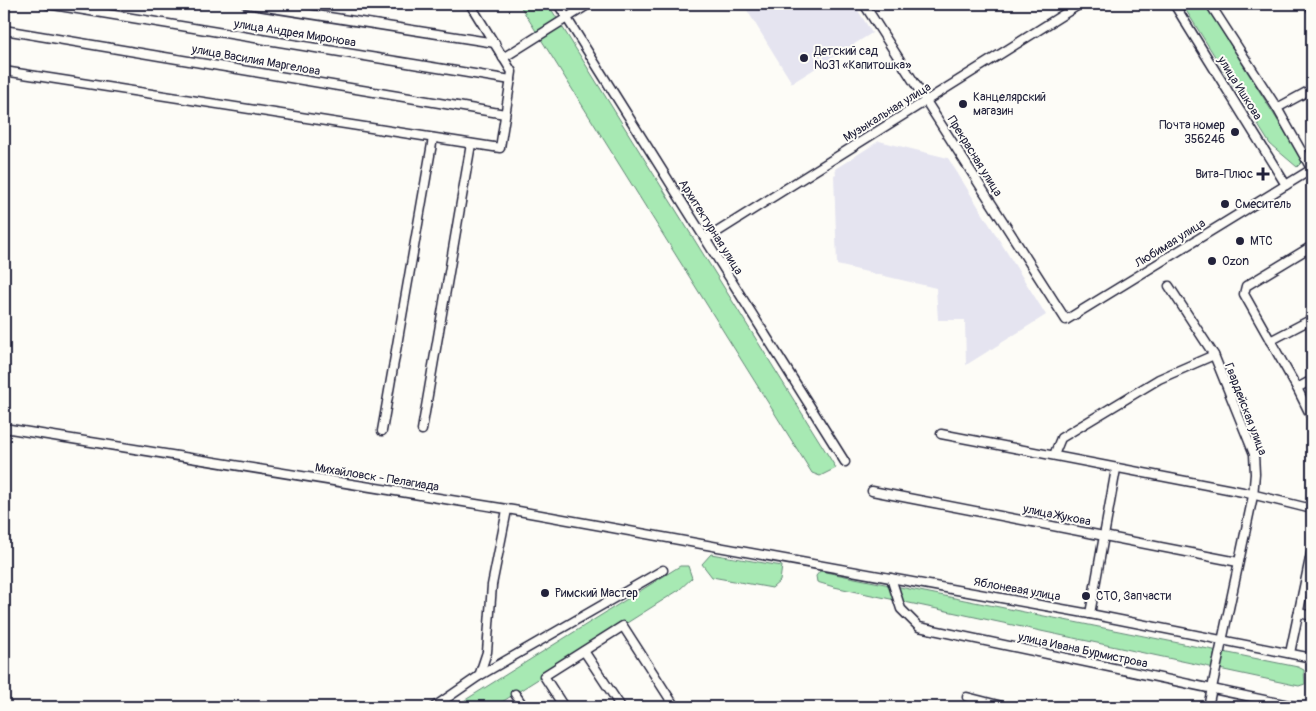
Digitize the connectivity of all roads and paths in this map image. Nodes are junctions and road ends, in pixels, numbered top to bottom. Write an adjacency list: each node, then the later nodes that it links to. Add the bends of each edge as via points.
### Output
1 (47, 4): 17 (street, улица Андрея Миронова)
2 (246, 4): 14 (street)
3 (470, 4): 14 (street)
4 (558, 4): 12 (street, Архитектурная улица)
5 (589, 4): 12 (street)
6 (864, 4): 19 (street, Прекрасная улица)
7 (1080, 4): 19 (street, Музыкальная улица)
8 (1174, 4): 25 (street, улица Ишкова)
9 (1210, 4): 20 (street, улица Ишкова)
10 (1309, 4): 11 (street)
11 (1312, 10)
12 (566, 18): 15 (street); 26 (street, Архитектурная улица)
13 (4, 30): 21 (street, улица Василия Маргелова)
14 (495, 44): 15 (street)
15 (503, 58): 17 (street, via 512,72)
16 (4, 71): 22 (street)
17 (511, 80): 21 (street)
18 (1312, 89): 20 (street)
19 (927, 100): 26 (street, Музыкальная улица); 30 (street, Прекрасная улица)
20 (1277, 108): 24 (street, улица Ишкова)
21 (505, 114): 23 (street, via 500,148)
22 (433, 138): 23 (street); 38 (street)
23 (471, 144): 37 (street)
24 (1312, 170): 25 (street, Любимая улица)
25 (1286, 185): 30 (street, Любимая улица)
26 (706, 239): 41 (street, Архитектурная улица)
27 (1312, 246): 31 (street, via 1244,289)
28 (1169, 286): 32 (street, Гвардейская улица)
29 (1312, 319): 31 (street)
30 (1066, 320)
31 (1270, 341): 34 (street)
32 (1214, 354): 40 (street, via 1159,379 1061,438); 44 (street, Гвардейская улица, via 1254,454)
33 (1312, 380): 34 (street)
34 (1297, 388): 35 (street)
35 (1312, 418)
36 (4, 428): 46 (street, Михайловск - Пелагиада)
37 (422, 430)
38 (382, 431)
39 (941, 434): 40 (street)
40 (1054, 455): 42 (street)
41 (845, 462)
42 (1116, 469): 44 (street); 47 (street)
43 (872, 491): 47 (street, улица Жукова)
44 (1253, 496): 45 (street); 50 (street, Гвардейская улица)
45 (1312, 509)
46 (507, 510): 49 (street, Михайловск - Пелагиада); 61 (street, via 492,585 487,652)
47 (1104, 536): 50 (street, улица Жукова); 55 (street)
48 (1312, 549): 51 (street)
49 (747, 552): 53 (street, Яблоневая улица)
50 (1238, 562): 57 (street, Гвардейская улица)
51 (1310, 567): 54 (street)
52 (662, 570): 61 (street)
53 (891, 578): 55 (street, Яблоневая улица); 62 (street, улица Ивана Бурмистрова, via 901,608 919,627)
54 (1299, 613): 56 (street); 59 (street)
55 (1090, 614): 57 (street, Яблоневая улица)
56 (1312, 616)
57 (1221, 640): 59 (street, Яблоневая улица); 62 (street, Гвардейская улица)
58 (584, 650): 67 (street, via 544,676); 68 (street); 69 (street, via 623,626)
59 (1290, 653): 60 (street, Яблоневая улица)
60 (1312, 658)
61 (479, 676): 65 (street)
62 (1212, 688): 71 (street, Гвардейская улица); 72 (street, улица Ивана Бурмистрова)
63 (515, 694): 66 (street)
64 (967, 697): 70 (street)
65 (434, 707)
66 (524, 707)
67 (564, 707)
68 (620, 707)
69 (675, 707)
70 (1006, 707)
71 (1208, 707)
72 (1298, 707)

